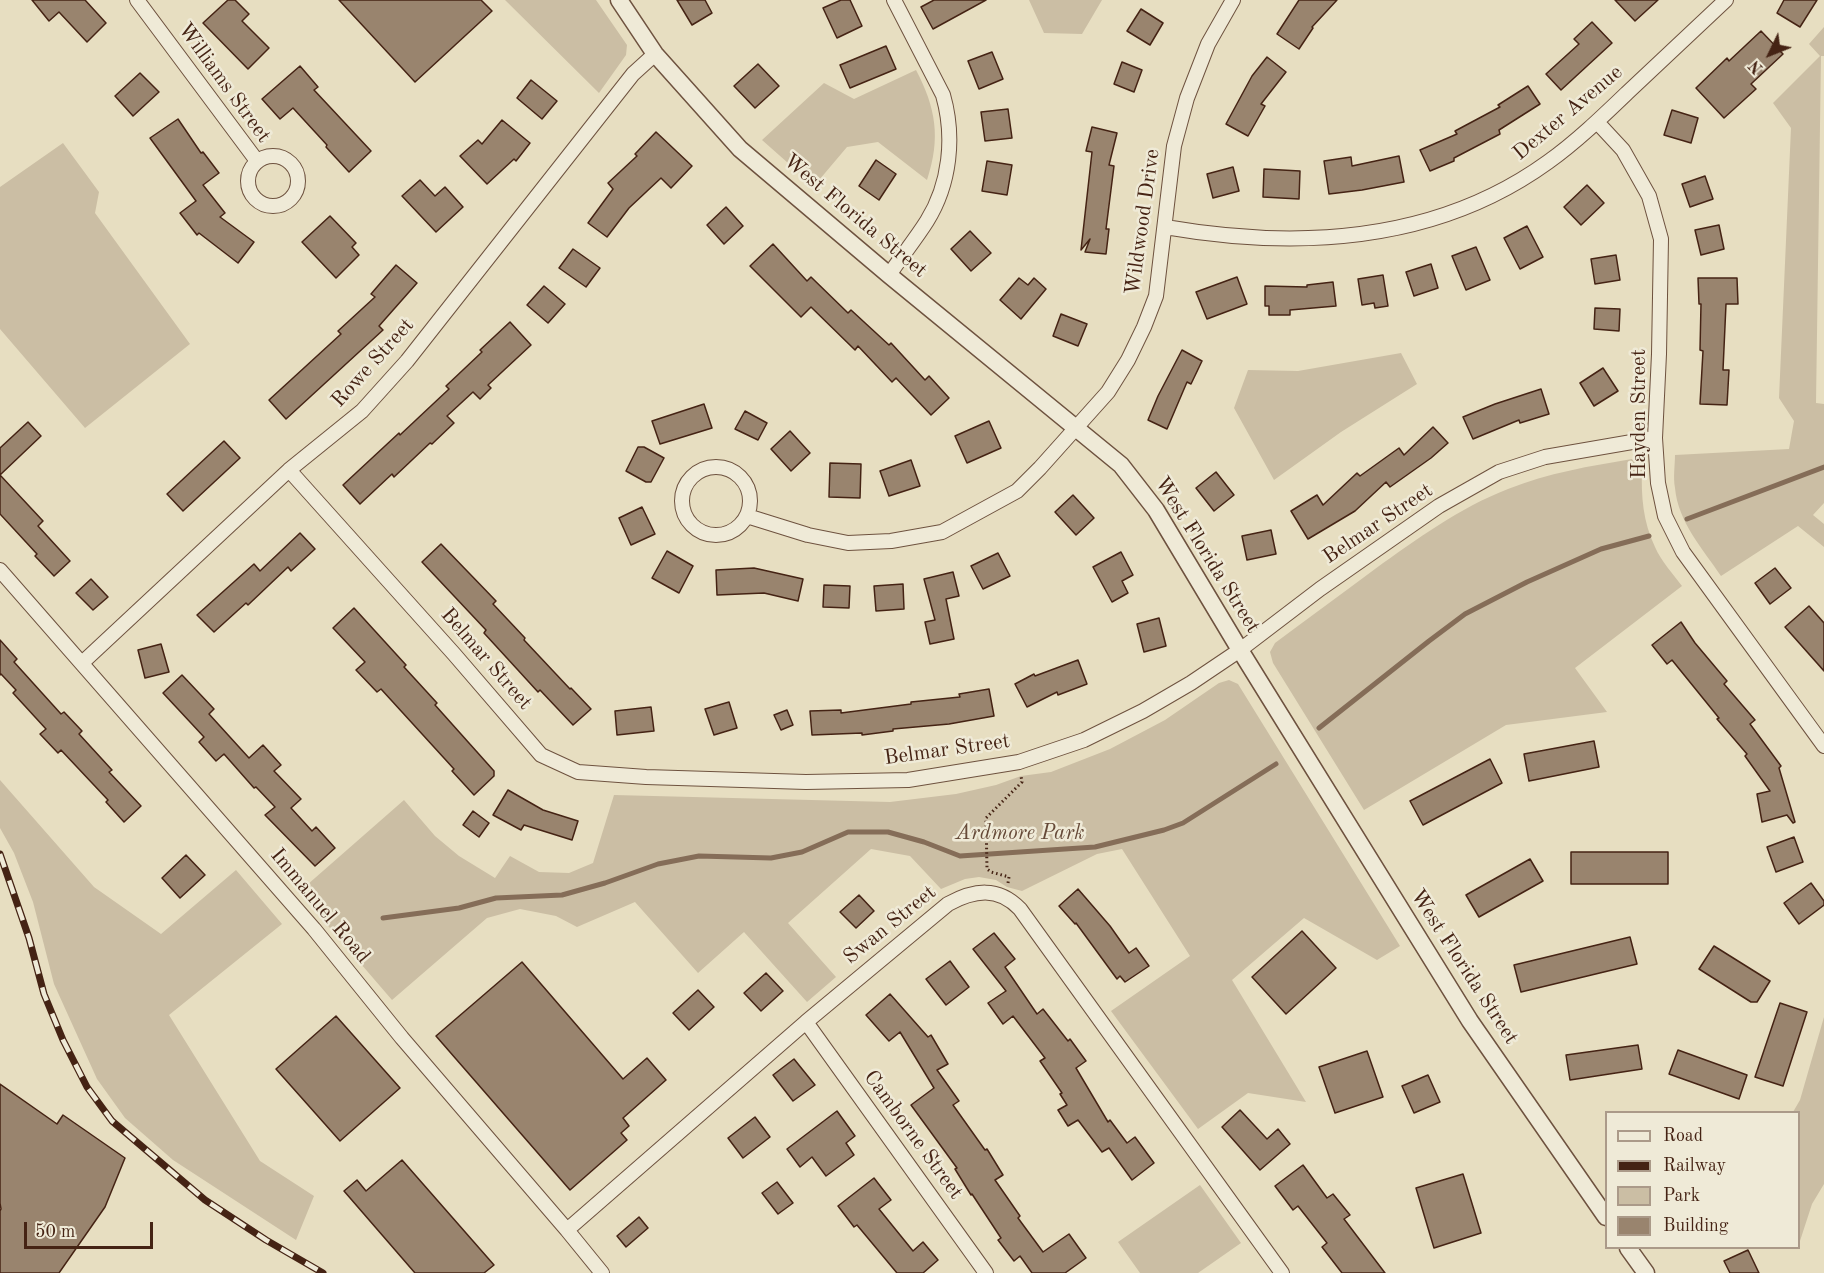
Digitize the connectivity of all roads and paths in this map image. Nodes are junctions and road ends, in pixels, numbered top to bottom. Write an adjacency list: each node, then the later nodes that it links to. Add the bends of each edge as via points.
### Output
1 (137, 0): 8 (street, Williams Street)
2 (619, 0): 6 (street, West Florida Street)
3 (894, 0): 10 (street, via 943,95 949,153 937,201)
4 (1233, 0): 9 (street, Wildwood Drive, via 1208,44 1187,98 1174,146)
5 (1726, 0): 7 (street, Dexter Avenue)
6 (655, 54): 10 (street, West Florida Street, via 740,149); 13 (street, Rowe Street, via 633,74 407,361 362,411)
7 (1597, 122): 9 (street, Dexter Avenue, via 1509,187 1458,211 1400,228 1357,236 1252,238); 12 (street, Hayden Street, via 1623,150 1649,196 1660,239)
8 (257, 161)
9 (1165, 227): 11 (street, Wildwood Drive, via 1156,296 1144,327 1108,392)
10 (889, 275): 11 (street, West Florida Street)
11 (1077, 429): 14 (street, Wildwood Drive, via 1017,492 942,532 891,541 848,543); 16 (street, West Florida Street, via 1121,465 1156,510)
12 (1655, 438): 16 (street, Belmar Street, via 1545,458 1499,472 1439,506); 18 (street, Hayden Street, via 1665,516 1683,552)
13 (290, 470): 17 (street, Rowe Street); 19 (street, Belmar Street, via 541,755 578,772 806,782 908,780)
14 (747, 516): 14 (street, via 750,495 746,484 730,469 706,468 696,473 682,492 685,516 700,532 732,532)
15 (0, 570): 17 (street, Immanuel Road)
16 (1240, 650): 19 (street, Belmar Street, via 1143,711 1084,740); 22 (street, West Florida Street, via 1470,1021)
17 (82, 663): 23 (street, Immanuel Road, via 314,929)
18 (1824, 746)
19 (1019, 762): 20 (path, via 1022,782 986,818 987,869 1009,877)
20 (1005, 896): 21 (street, Swan Street, via 970,893 948,904); 27 (street, via 1020,909)
21 (806, 1022): 23 (street, Swan Street); 26 (street, Camborne Street)
22 (1605, 1216)
23 (567, 1230): 25 (street, Immanuel Road)
24 (1629, 1249): 28 (street)
25 (602, 1273)
26 (986, 1273)
27 (1282, 1273)
28 (1646, 1273)

